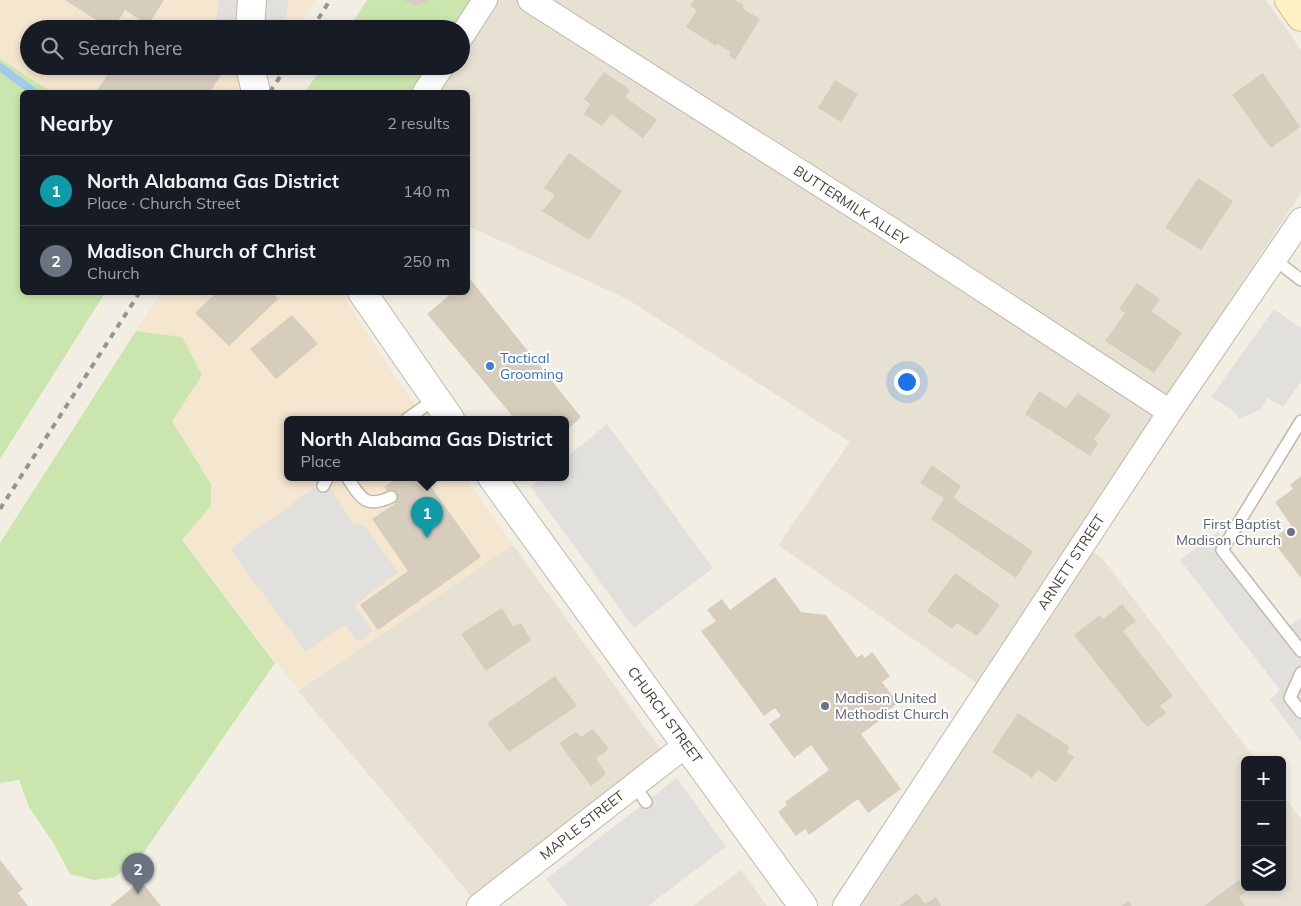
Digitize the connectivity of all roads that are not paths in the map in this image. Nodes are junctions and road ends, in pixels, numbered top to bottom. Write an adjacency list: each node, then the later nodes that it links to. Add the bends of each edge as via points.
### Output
1 (252, 0): 6 (street)
2 (485, 0): 7 (street)
3 (530, 0): 17 (street, BUTTERMILK ALLEY)
4 (1289, 0): 5 (main road)
5 (1301, 17)
6 (251, 20)
7 (470, 23)
8 (252, 75): 10 (street)
9 (436, 75): 11 (street)
10 (256, 90)
11 (426, 90)
12 (1301, 220): 13 (street, ARNETT STREET)
13 (1274, 259): 14 (lane); 17 (street, ARNETT STREET)
14 (1301, 280)
15 (364, 295): 16 (street)
16 (442, 409): 18 (lane)
17 (1170, 412): 29 (street, ARNETT STREET)
18 (418, 416)
19 (1301, 421): 23 (lane, via 1222,550)
20 (351, 481): 22 (lane, via 363,499 373,503)
21 (495, 481): 26 (street, CHURCH STREET)
22 (391, 497)
23 (1301, 651)
24 (1301, 673): 25 (lane, via 1290,698)
25 (1301, 712)
26 (686, 745): 27 (street, MAPLE STREET, via 640,794); 28 (street, CHURCH STREET)
27 (479, 906)
28 (803, 906)
29 (844, 906)

